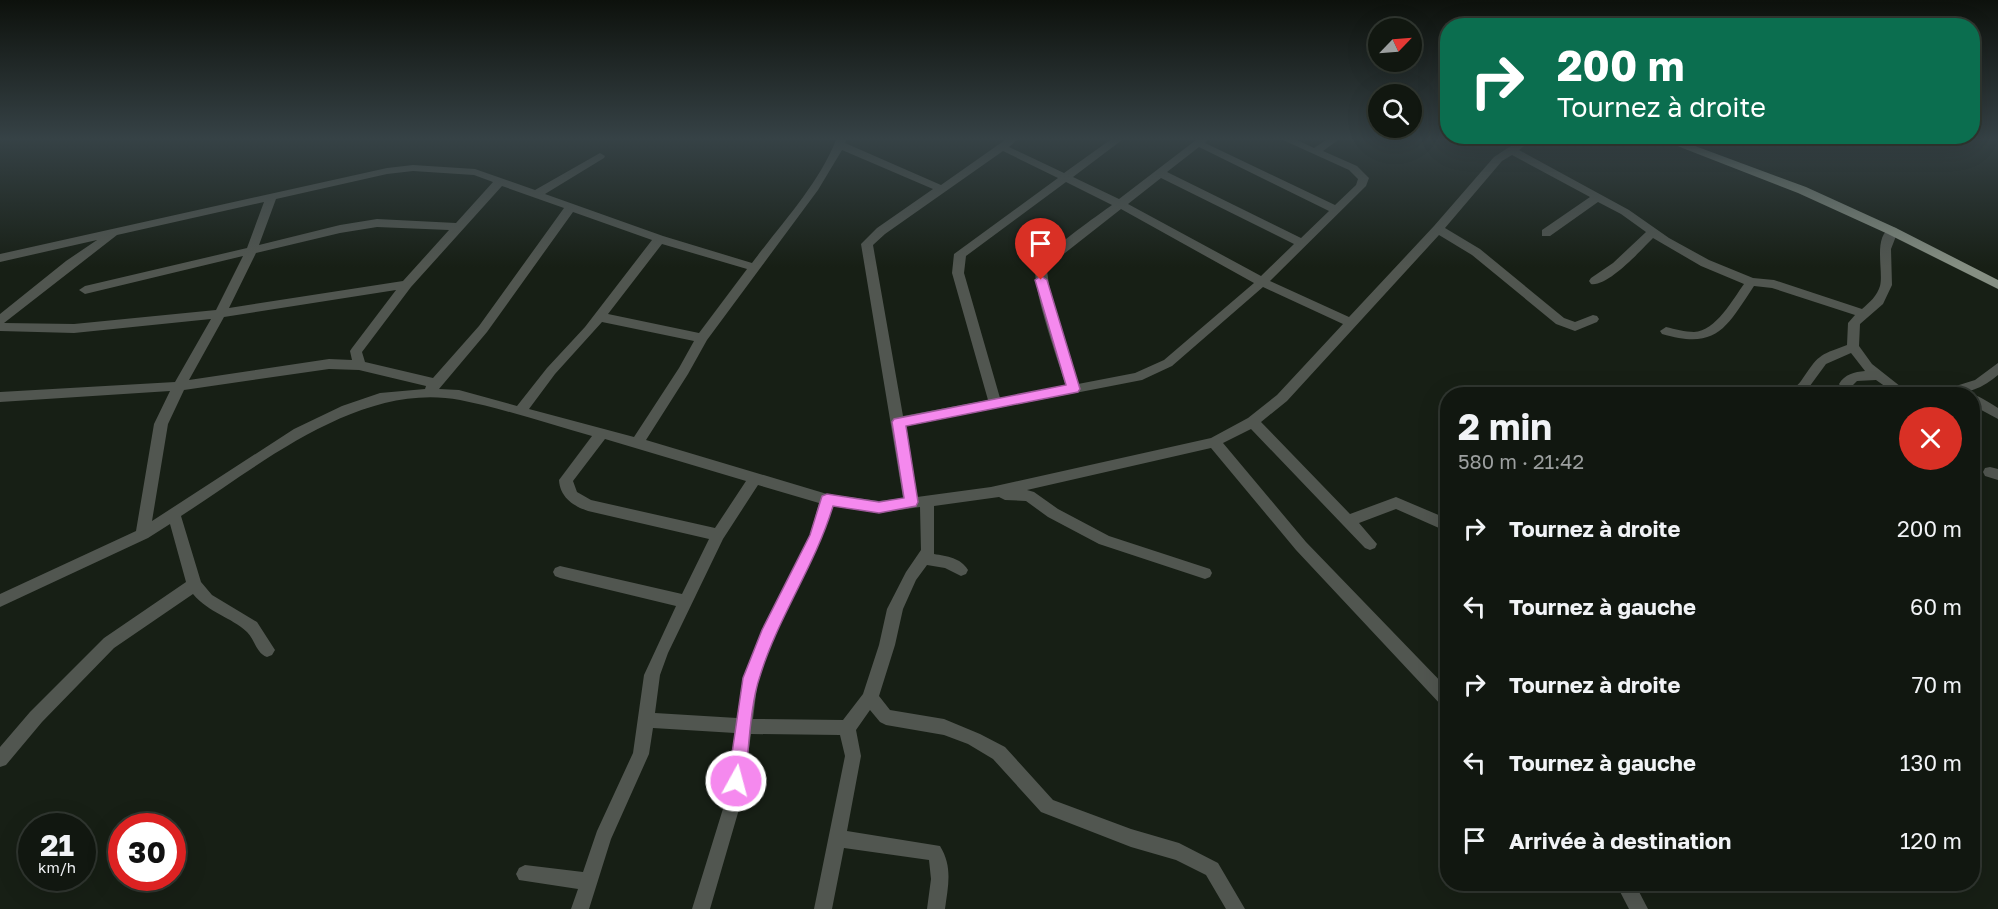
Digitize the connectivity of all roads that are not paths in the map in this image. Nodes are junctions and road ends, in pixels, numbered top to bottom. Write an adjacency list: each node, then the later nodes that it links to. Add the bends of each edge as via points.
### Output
1 (338, 182): 20 (street)
2 (499, 182): 24 (street)
3 (507, 182): 18 (street)
4 (556, 182): 18 (street)
5 (817, 182): 34 (street)
6 (925, 182): 17 (street)
7 (951, 182): 17 (street)
8 (1058, 182): 65 (street, via 966,247 958,261 958,273)
9 (1077, 182): 21 (street)
10 (1148, 182): 21 (street)
11 (1179, 182): 31 (street)
12 (1281, 182): 23 (street)
13 (1362, 182): 23 (street)
14 (1478, 182): 26 (street)
15 (1571, 182): 19 (street)
16 (1782, 182): 28 (main road)
17 (942, 189): 68 (street, via 870,238 867,244)
18 (537, 194): 22 (street)
19 (1598, 197): 27 (street); 29 (street)
20 (271, 198): 25 (street); 32 (street)
21 (1120, 204): 36 (street); 62 (street, via 1047,261 1041,271)
22 (570, 208): 30 (street); 61 (street, via 483,329)
23 (1335, 209): 31 (street)
24 (459, 227): 32 (street, via 377,223); 38 (street)
25 (119, 230): 33 (street); 44 (street)
26 (1438, 230): 45 (street, via 1476,252 1560,321 1575,327); 46 (street)
27 (1654, 231): 35 (street); 37 (street, via 1705,263)
28 (1892, 231): 39 (main road); 41 (street, via 1885,249 1886,285 1879,301)
29 (1546, 233)
30 (659, 239): 34 (street); 43 (street)
31 (1302, 243): 36 (street)
32 (252, 249): 40 (street); 42 (street)
33 (0, 258)
34 (756, 268): 49 (street)
35 (1595, 281)
36 (1262, 282): 46 (street); 62 (street, via 1168,363 1138,376)
37 (1751, 282): 41 (street, via 1774,284); 48 (street, via 1708,333 1693,336)
38 (407, 284): 42 (street); 51 (street)
39 (1998, 285)
40 (85, 290)
41 (1865, 314): 50 (street, via 1854,323)
42 (219, 315): 47 (street, via 74,331); 56 (street)
43 (600, 317): 49 (street); 66 (street)
44 (0, 320)
45 (1593, 320)
46 (1351, 323): 69 (street, via 1282,398)
47 (0, 327)
48 (1666, 331)
49 (702, 339): 72 (street)
50 (1853, 347): 55 (street); 57 (street, via 1821,362)
51 (356, 351): 52 (street); 53 (street)
52 (335, 364): 53 (street); 56 (street)
53 (359, 365): 61 (street)
54 (1998, 368): 60 (street)
55 (1878, 375): 58 (street, via 1854,377 1845,384); 59 (street)
56 (178, 386): 63 (street); 80 (street, via 161,424)
57 (1804, 387)
58 (1848, 387)
59 (1894, 387)
60 (1975, 387)
61 (431, 388): 66 (street); 77 (street, via 380,398 299,433)
62 (1073, 389): 65 (street)
63 (0, 397)
64 (1980, 403): 67 (street)
65 (995, 404): 68 (street)
66 (520, 411): 70 (street)
67 (1998, 414)
68 (899, 422): 76 (street)
69 (1253, 422): 71 (street); 78 (street)
70 (602, 433): 72 (street); 81 (street, via 566,480 571,496 588,505)
71 (1214, 442): 74 (street); 91 (street, via 1300,546)
72 (637, 443): 73 (street)
73 (756, 477): 75 (street); 81 (street)
74 (991, 493): 76 (street); 86 (street, via 1029,496 1104,540)
75 (827, 500): 76 (street, via 879,507); 94 (street, via 817,535 751,678)
76 (919, 502): 83 (street, via 928,551)
77 (174, 515): 80 (street); 87 (street)
78 (1348, 521): 79 (street, via 1396,503); 82 (street)
79 (1440, 522)
80 (143, 534): 88 (street)
81 (718, 535): 89 (street)
82 (1370, 544)
83 (924, 558): 84 (street, via 948,562); 92 (street, via 895,609)
84 (961, 570)
85 (560, 572): 89 (street)
86 (1205, 573)
87 (194, 585): 90 (street, via 207,600 252,627); 96 (street, via 108,643)
88 (0, 601)
89 (684, 601): 93 (street, via 652,675)
90 (267, 650)
91 (1440, 693)
92 (870, 698): 95 (street); 105 (street, via 886,717 944,727 999,753 1047,806 1179,852 1212,869)
93 (648, 720): 94 (street); 99 (street, via 641,754)
94 (743, 726): 95 (street); 102 (street, via 734,799)
95 (847, 728): 97 (street, via 853,756)
96 (0, 759)
97 (839, 839): 103 (street); 104 (street, via 934,852 941,871)
98 (525, 874): 99 (street)
99 (587, 881): 101 (street)
100 (1628, 891): 106 (street)
101 (580, 909)
102 (701, 909)
103 (824, 909)
104 (936, 909)
105 (1236, 909)
106 (1639, 909)

